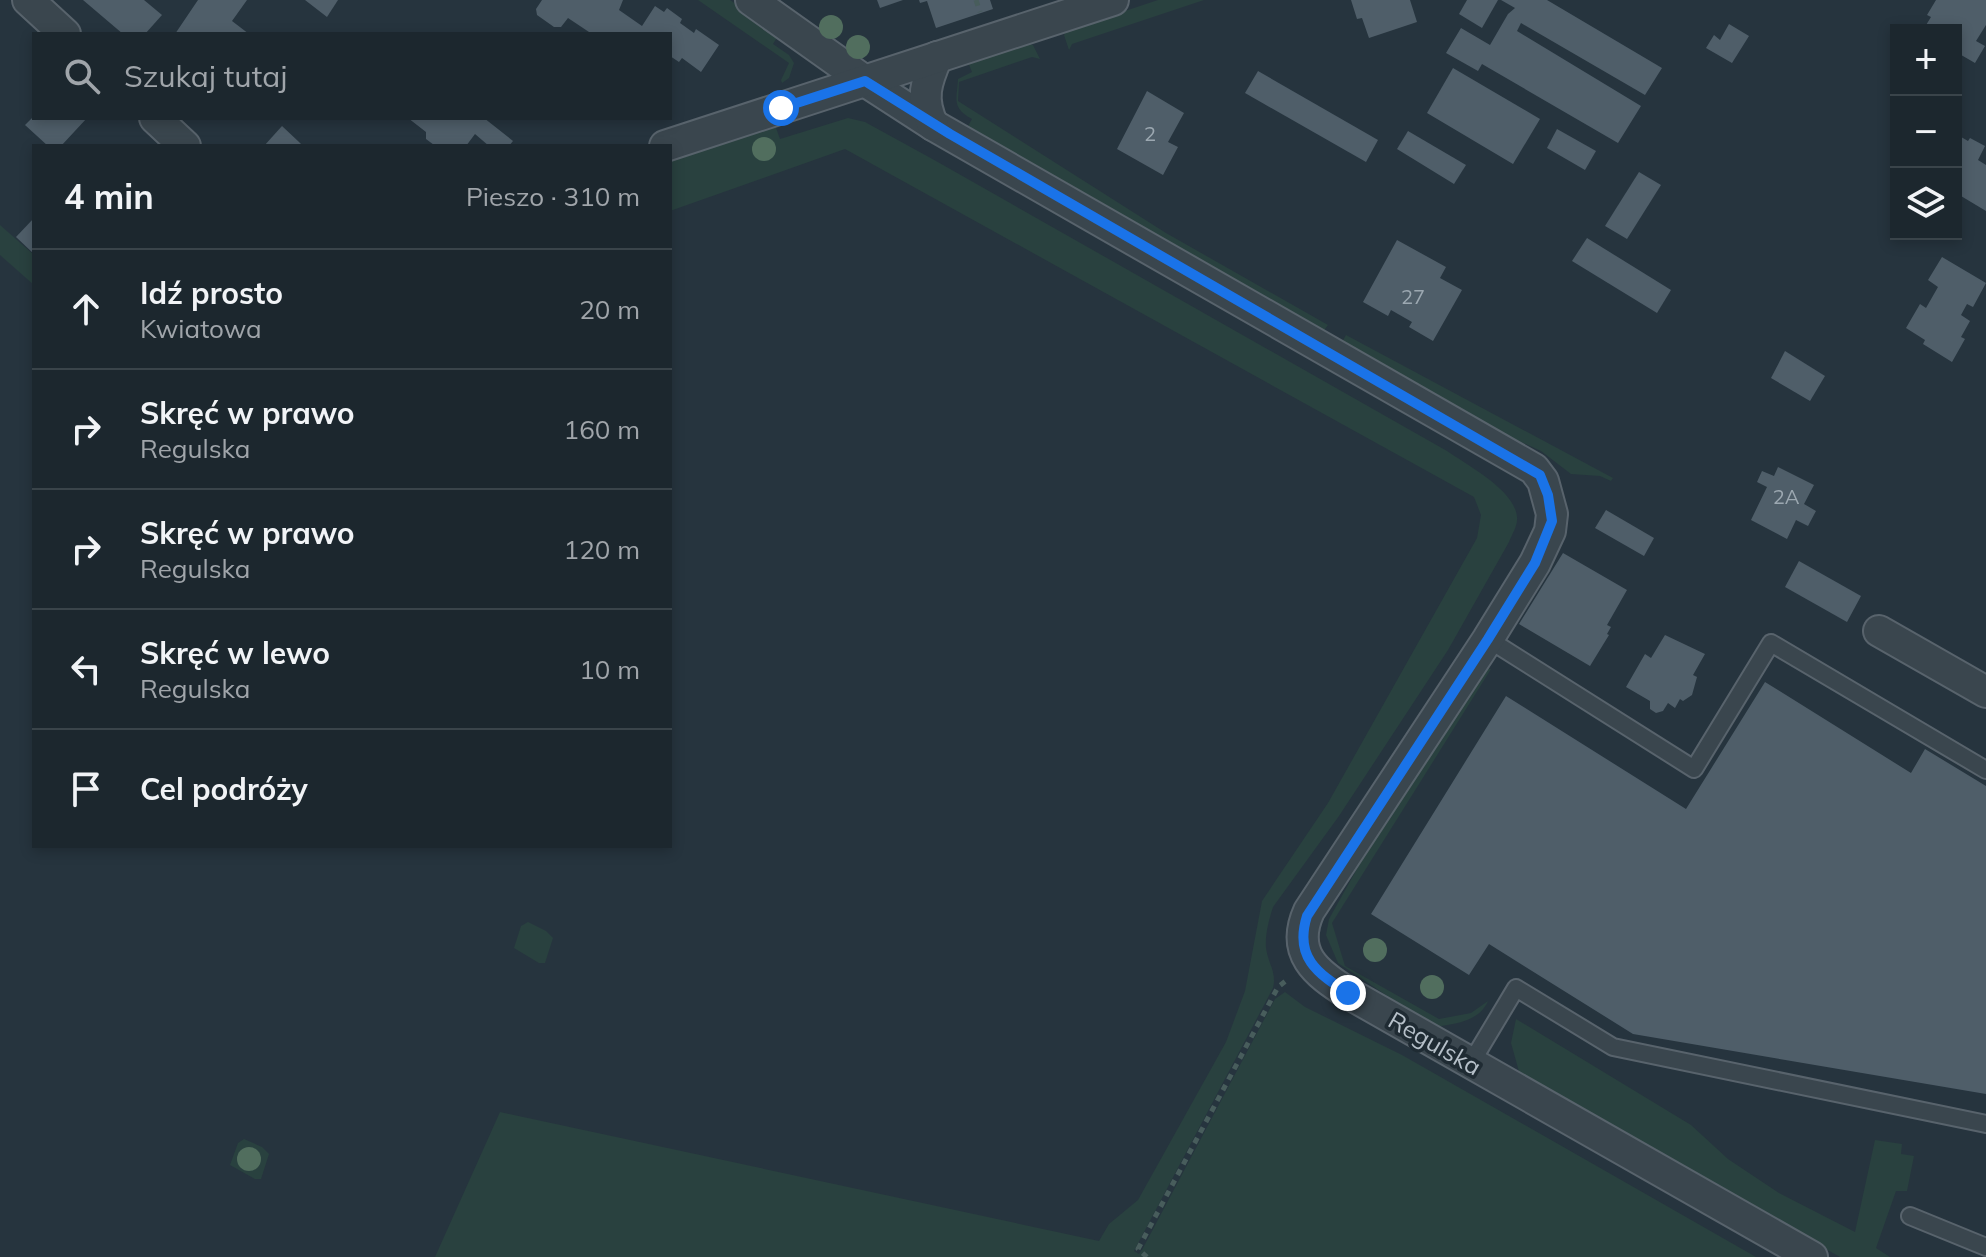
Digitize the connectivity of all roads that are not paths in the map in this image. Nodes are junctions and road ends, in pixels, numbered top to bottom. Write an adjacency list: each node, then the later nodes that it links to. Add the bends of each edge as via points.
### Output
1 (28, 0): 4 (street)
2 (751, 0): 6 (street, Regulska)
3 (1113, 0): 5 (street)
4 (63, 32)
5 (937, 57): 6 (street); 8 (street, via 925,91)
6 (865, 81): 8 (street, Regulska); 10 (street)
7 (157, 120): 9 (street)
8 (933, 125): 12 (street, Regulska, via 1536,471 1551,507 1550,531)
9 (183, 144)
10 (671, 144)
11 (1879, 631): 13 (street)
12 (1488, 639): 14 (lane, via 1694,769 1771,643); 15 (street, Regulska, via 1309,911 1302,940 1309,961 1324,977)
13 (1986, 692)
14 (1986, 770)
15 (1471, 1063): 16 (lane, via 1516,988 1613,1047); 19 (street, Regulska)
16 (1986, 1124)
17 (1910, 1216): 18 (lane)
18 (1986, 1247)
19 (1812, 1257)

